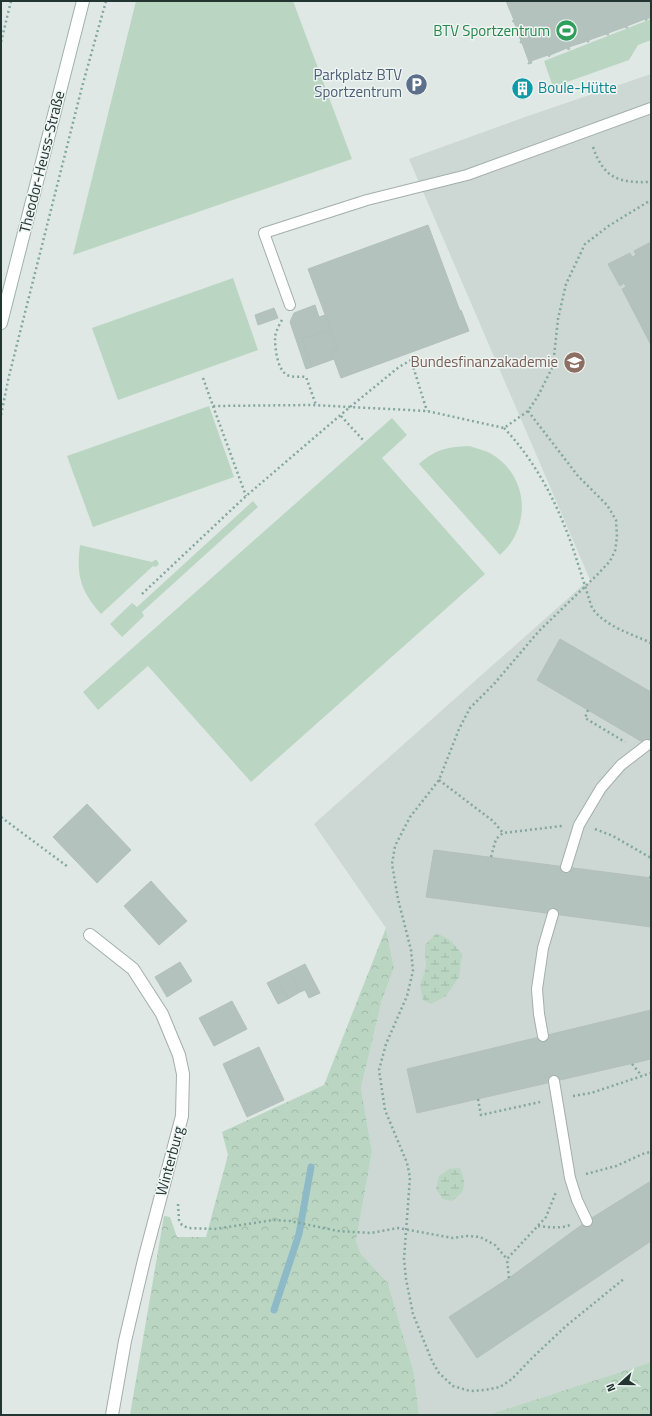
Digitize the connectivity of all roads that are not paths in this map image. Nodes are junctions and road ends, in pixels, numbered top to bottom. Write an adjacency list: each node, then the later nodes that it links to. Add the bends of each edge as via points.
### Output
1 (83, 1): 4 (street, Theodor-Heuss-Straße)
2 (651, 108): 3 (lane, via 467,174 367,200 264,233)
3 (290, 305)
4 (1, 323)
5 (643, 748): 6 (lane, via 621,765 601,788 579,825)
6 (566, 867)
7 (553, 914): 9 (lane, via 543,948 537,989)
8 (90, 935): 12 (street, Winterburg, via 134,969 162,1014 179,1055 183,1074 182,1116 125,1341)
9 (543, 1036)
10 (554, 1081): 11 (lane, via 570,1178)
11 (586, 1219)
12 (112, 1415)

